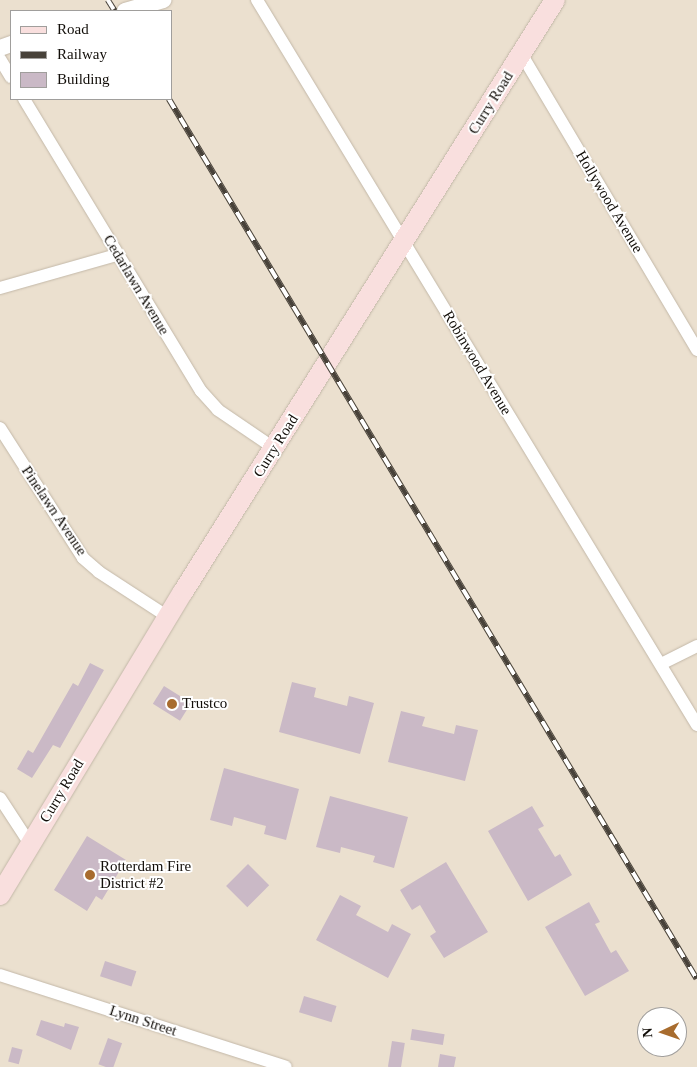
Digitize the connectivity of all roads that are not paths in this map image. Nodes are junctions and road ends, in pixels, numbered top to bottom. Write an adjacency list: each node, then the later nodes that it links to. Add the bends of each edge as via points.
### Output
1 (163, 0): 4 (street)
2 (257, 0): 9 (street, Robinwood Avenue)
3 (555, 0): 5 (main road, Curry Road)
4 (128, 10)
5 (522, 55): 9 (main road, Curry Road); 12 (street, Hollywood Avenue)
6 (0, 59): 7 (street)
7 (10, 75)
8 (25, 100): 10 (street, Cedarlawn Avenue)
9 (403, 242): 14 (main road, Curry Road); 17 (street, Robinwood Avenue)
10 (117, 255): 11 (street); 14 (street, Cedarlawn Avenue, via 201,391 218,410)
11 (0, 288)
12 (697, 350)
13 (0, 428): 15 (street, Pinelawn Avenue, via 83,558 99,572)
14 (274, 448): 15 (main road, Curry Road)
15 (168, 616): 20 (main road, Curry Road)
16 (697, 646): 17 (street)
17 (661, 664): 18 (street, Robinwood Avenue)
18 (697, 725)
19 (0, 798): 20 (street)
20 (30, 844): 21 (main road, Curry Road)
21 (0, 895)
22 (0, 975): 23 (street, Lynn Street)
23 (286, 1067)

